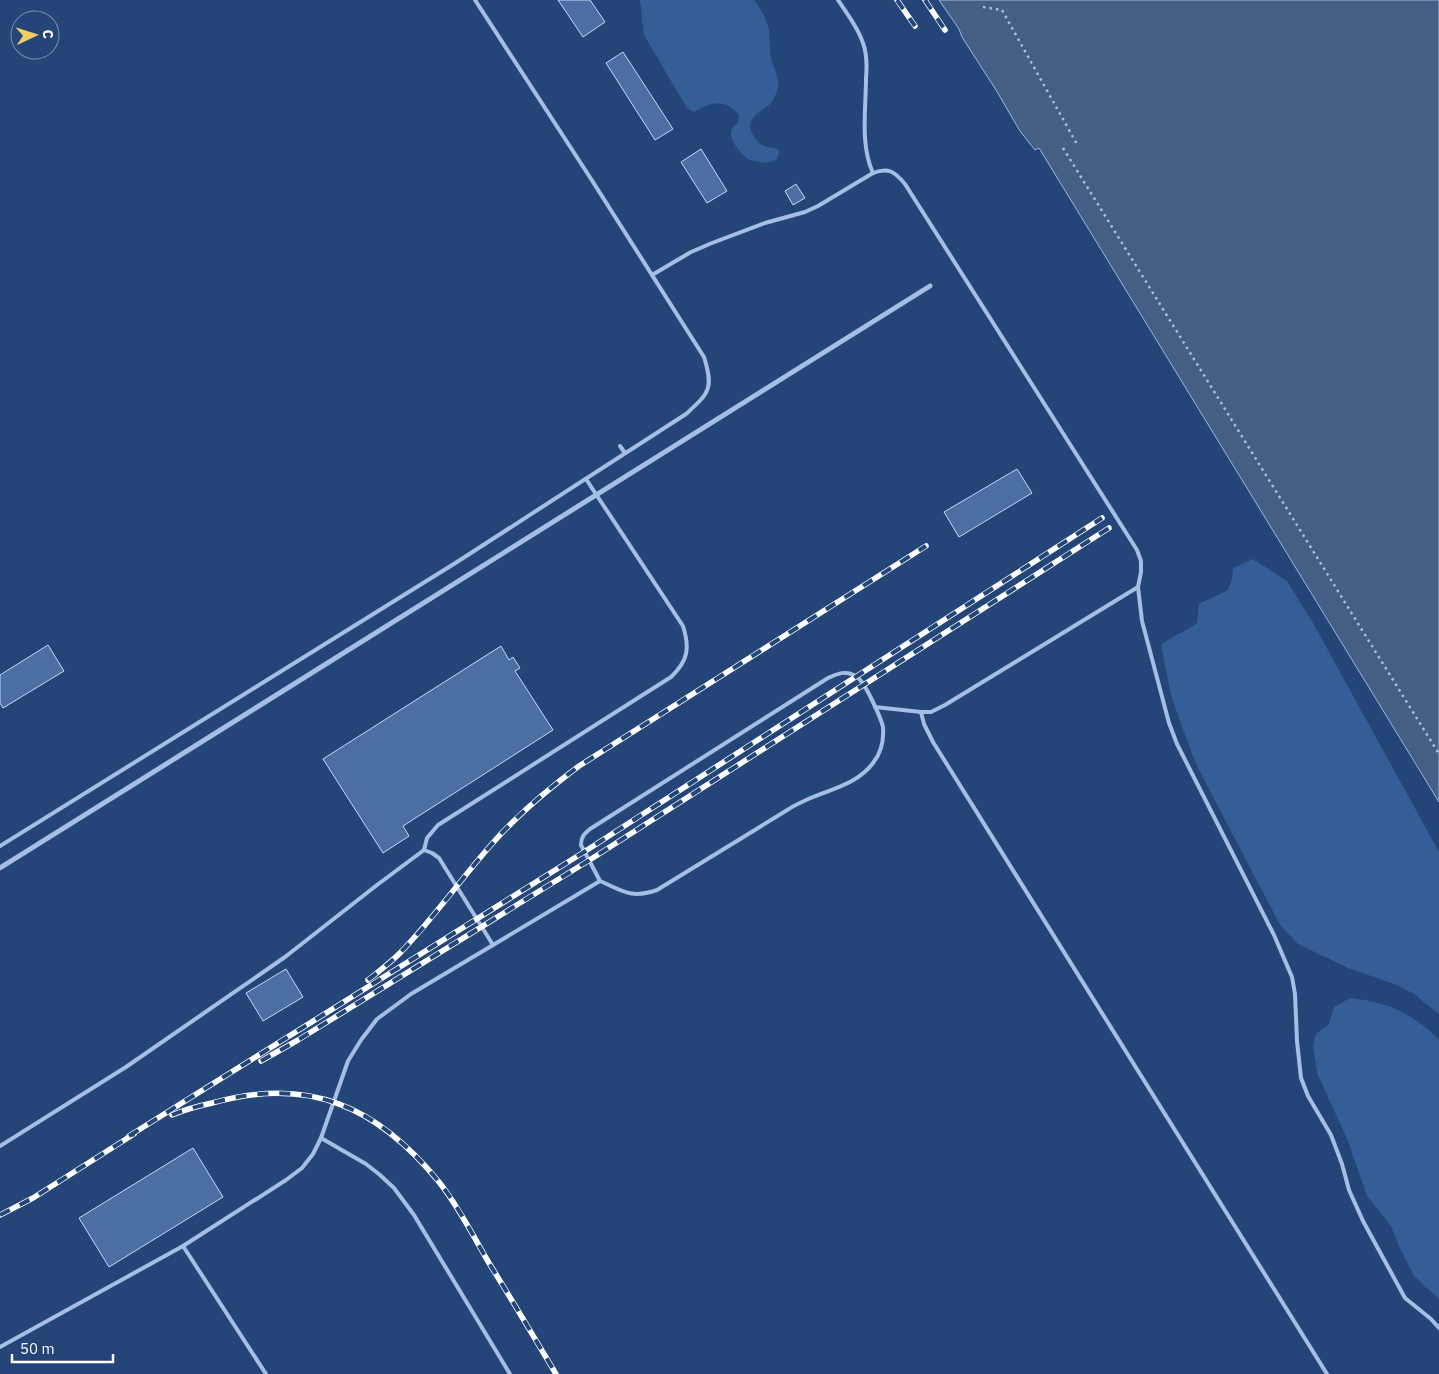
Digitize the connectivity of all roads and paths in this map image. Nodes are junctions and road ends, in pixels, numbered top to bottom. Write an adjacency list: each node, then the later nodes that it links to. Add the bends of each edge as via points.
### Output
1 (482, 0): 3 (lane)
2 (838, 0): 7 (lane, via 864,44 867,70 865,150)
3 (476, 2): 8 (lane)
4 (984, 7): 5 (path, via 1002,10)
5 (1078, 146)
6 (1063, 148): 17 (path)
7 (873, 173): 8 (lane, via 805,212 765,222 712,243); 14 (lane, via 888,170 895,174 916,200 1131,539 1141,561)
8 (652, 275): 11 (lane, via 704,357 709,386 704,397 686,414)
9 (930, 286): 13 (street)
10 (620, 446): 11 (lane)
11 (625, 453): 12 (lane)
12 (586, 479): 13 (lane); 18 (lane)
13 (597, 495): 19 (lane, via 683,626 687,645 683,663 671,678 438,825); 20 (street)
14 (1138, 587): 16 (lane, via 945,705 931,712); 26 (lane, via 1142,620 1177,744 1274,934 1292,977 1301,1078 1308,1096 1331,1135 1362,1221 1405,1298)
15 (875, 707): 16 (lane); 21 (lane, via 882,726 882,744 879,755 861,775 841,787 802,801 657,890 633,894); 21 (lane, via 857,677 847,673 828,678 584,834 581,845)
16 (921, 712): 30 (lane, via 933,742)
17 (1439, 754)
18 (0, 846)
19 (424, 850): 22 (lane, via 439,858); 24 (lane, via 242,988)
20 (0, 868)
21 (600, 880): 22 (lane)
22 (493, 945): 23 (lane, via 411,994 377,1019 348,1062)
23 (321, 1138): 25 (lane, via 302,1168); 29 (lane, via 366,1164 394,1188 414,1215)
24 (0, 1146)
25 (183, 1246): 27 (lane); 28 (lane)
26 (1439, 1328)
27 (0, 1347)
28 (266, 1374)
29 (510, 1374)
30 (1328, 1374)

